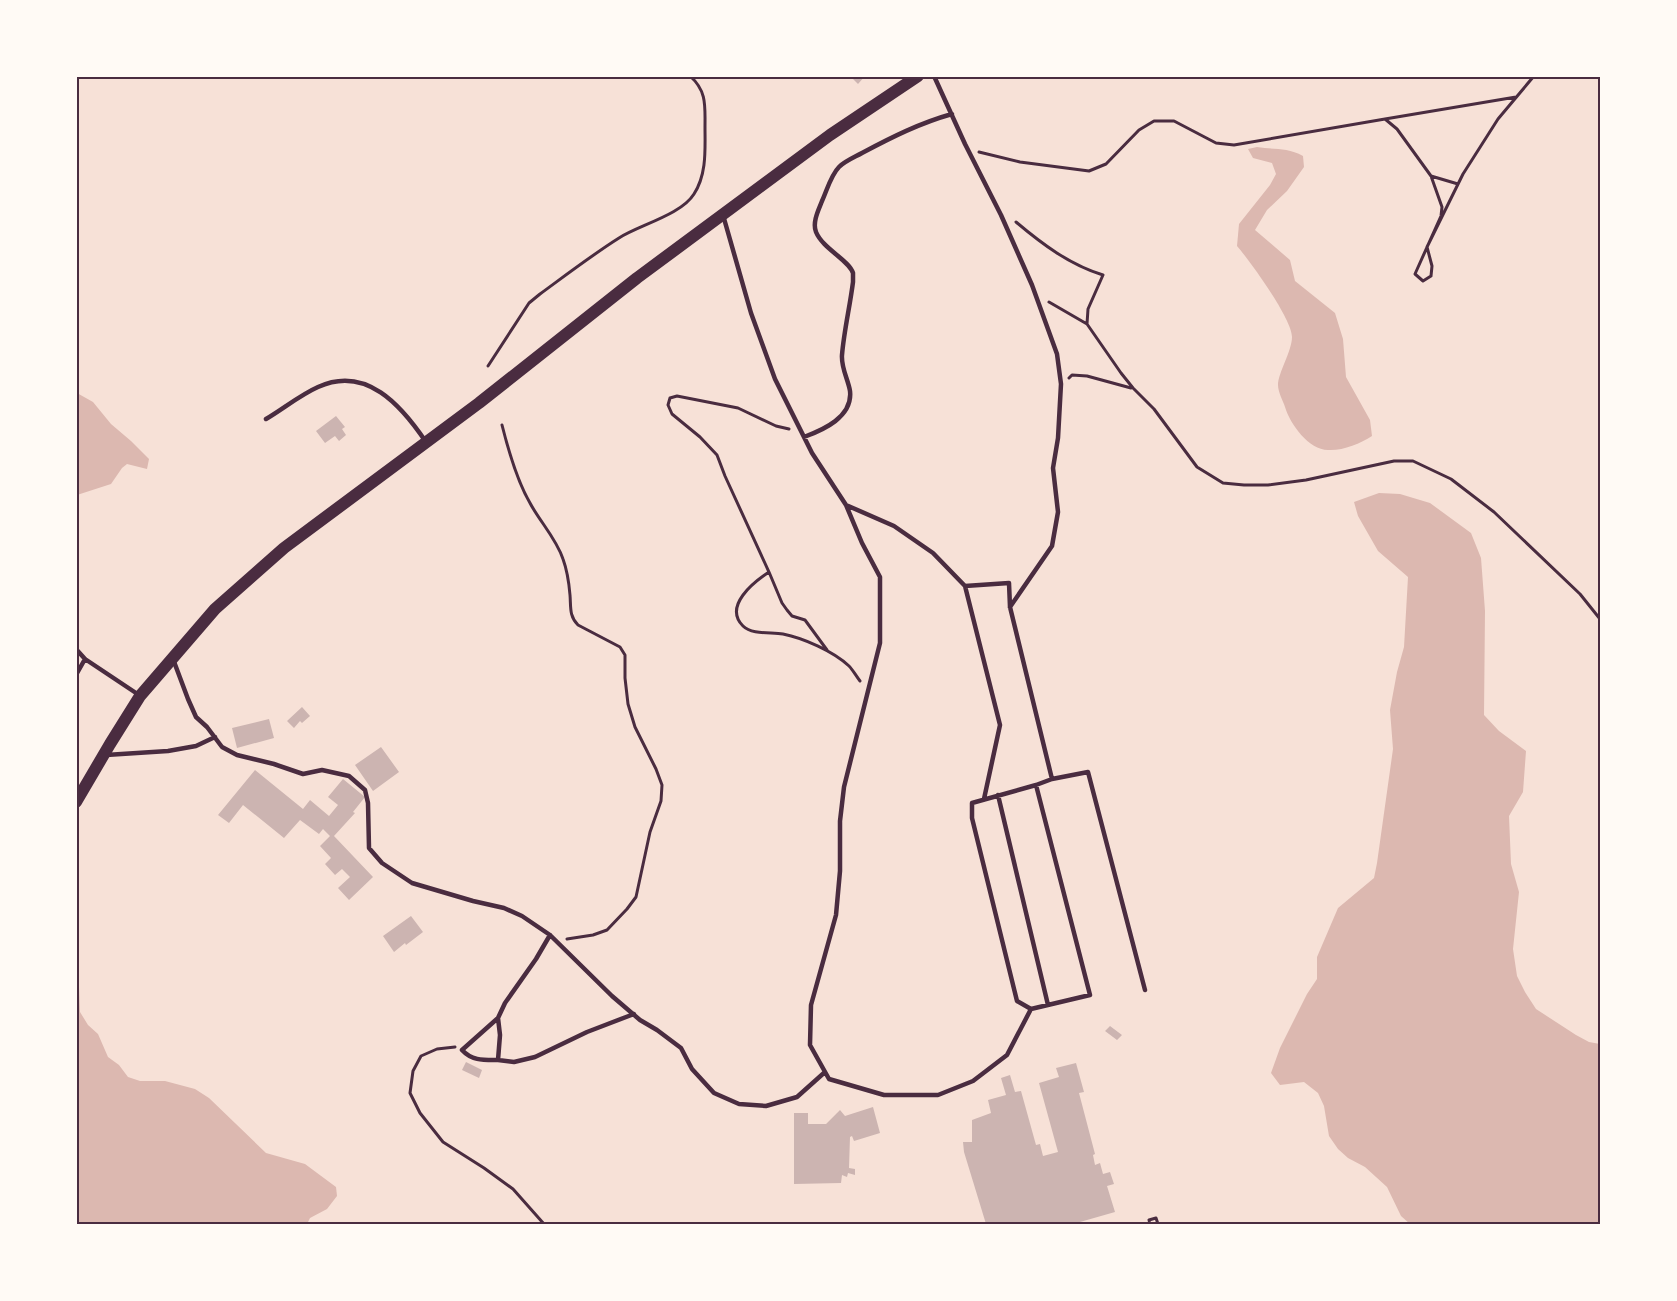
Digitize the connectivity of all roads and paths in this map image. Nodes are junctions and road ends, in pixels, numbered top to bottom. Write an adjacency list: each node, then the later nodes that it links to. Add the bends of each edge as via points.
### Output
1 (690, 76): 16 (path, via 704,94 705,111 705,157 694,196 683,206 622,236 529,303)
2 (918, 76): 12 (main road)
3 (934, 76): 6 (lane)
4 (1534, 76): 5 (path)
5 (1516, 97): 7 (path); 10 (path)
6 (952, 114): 11 (lane); 21 (lane, via 897,134 838,168 832,178 814,226 823,243 852,272 842,357 850,393 842,415)
7 (1385, 119): 8 (path, via 1234,145 1216,143 1174,121 1154,121 1139,130 1106,164 1089,171); 9 (path, via 1397,129)
8 (974, 151)
9 (1431, 176): 10 (path); 13 (path, via 1442,207)
10 (1458, 184): 13 (path)
11 (997, 205): 14 (lane); 15 (path, via 1040,243 1102,275 1088,309)
12 (723, 214): 21 (lane, via 775,379); 22 (main road)
13 (1427, 247): 13 (path, via 1415,274 1423,281 1431,276)
14 (1035, 293): 15 (path); 17 (lane, via 1057,354)
15 (1087, 324): 18 (path)
16 (488, 366)
17 (1061, 384): 18 (path, via 1072,375); 26 (lane, via 1053,468 1058,512 1052,546)
18 (1133, 388): 27 (path, via 1197,466 1223,483 1252,485 1306,480 1394,461 1413,461 1451,479 1510,527 1580,594)
19 (266, 419): 22 (lane, via 318,387 347,380 368,384 394,403)
20 (502, 424): 43 (path, via 529,503 560,549 573,619 620,647 626,655 628,704 662,785 636,897 607,930)
21 (804, 436): 23 (lane); 24 (path, via 738,408 677,396 670,398 668,405 672,414 717,455)
22 (426, 442): 30 (main road, via 284,548 215,609)
23 (846, 505): 25 (lane, via 894,526 933,553); 33 (lane, via 879,577 880,643)
24 (769, 572): 29 (path, via 787,610 805,620); 29 (path, via 738,601 736,614 743,626 783,634)
25 (965, 586): 26 (lane, via 1009,583); 40 (lane, via 1000,725)
26 (1010, 608): 37 (lane)
27 (1600, 619)
28 (76, 649): 31 (lane)
29 (828, 651): 33 (path, via 849,666)
30 (173, 657): 34 (main road); 35 (lane, via 196,717)
31 (85, 659): 32 (lane); 34 (lane)
32 (76, 675)
33 (868, 692): 51 (lane, via 844,787 836,915 811,1005 810,1045)
34 (141, 696): 36 (main road)
35 (215, 737): 36 (lane, via 196,746 168,751); 42 (lane, via 222,747 237,755 290,771 303,774 322,770 348,776 365,790 369,848 382,863 412,883 504,908)
36 (103, 756): 41 (main road)
37 (1052, 779): 38 (lane); 44 (lane, via 1088,772)
38 (1036, 785): 39 (lane); 45 (lane, via 1090,995)
39 (998, 795): 40 (lane); 45 (lane)
40 (984, 799): 46 (lane, via 972,803 972,818 1017,1001)
41 (76, 802)
42 (550, 934): 47 (lane); 48 (lane)
43 (562, 939)
44 (1145, 990)
45 (1048, 1005): 46 (lane)
46 (1031, 1009): 51 (lane, via 1007,1055 973,1081 938,1095 884,1095 829,1080)
47 (634, 1014): 50 (lane, via 535,1057 514,1062); 51 (lane, via 681,1048 714,1094 739,1104 766,1106 797,1097)
48 (498, 1018): 50 (lane); 50 (lane, via 462,1050 481,1060)
49 (455, 1047): 52 (path, via 421,1056 413,1071 410,1093 420,1113 443,1142 507,1184)
50 (498, 1060)
51 (825, 1072)
52 (544, 1224)
53 (1150, 1224): 54 (path, via 1149,1220 1156,1218)
54 (1158, 1224)

